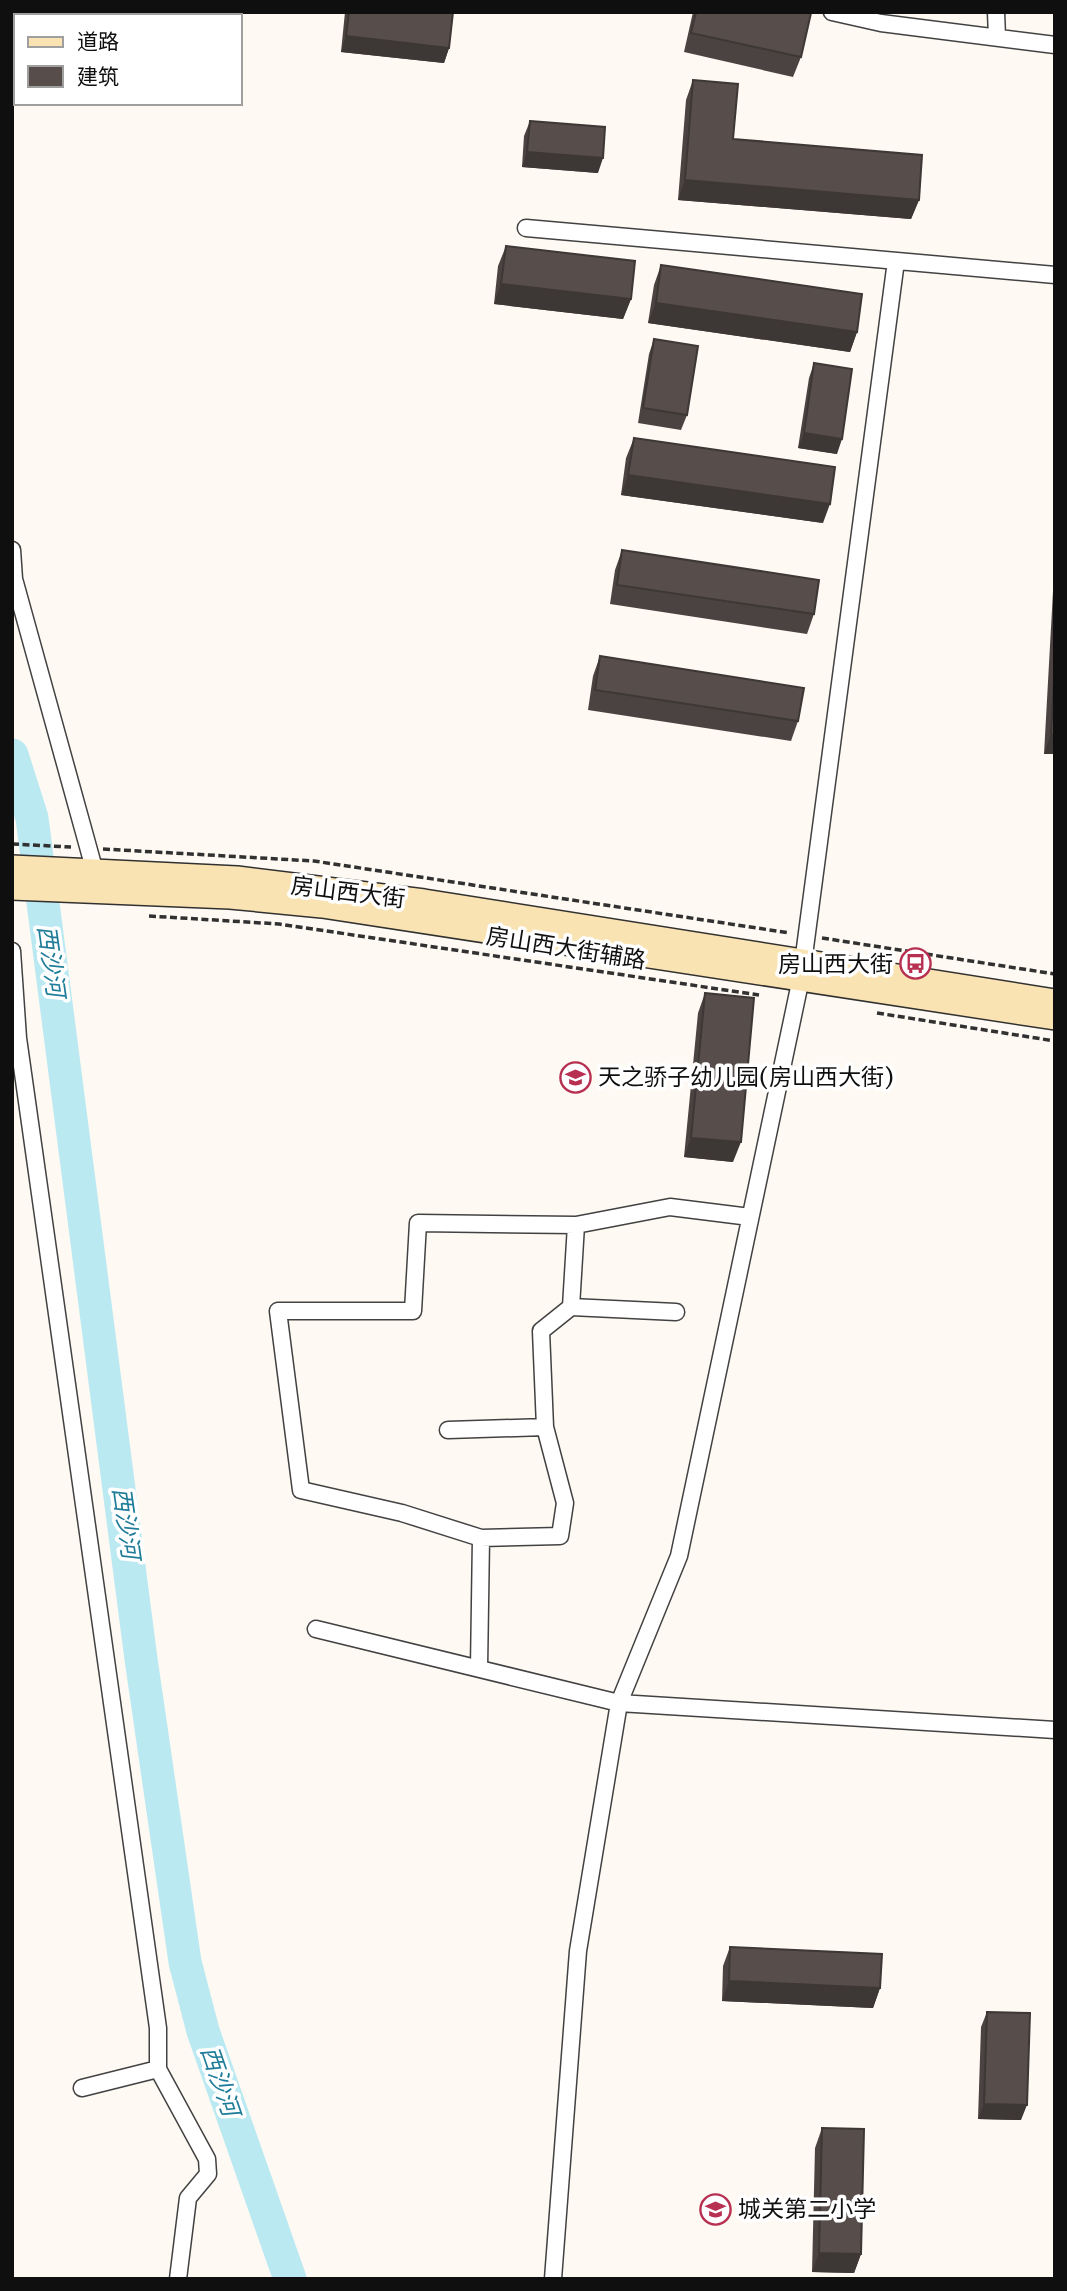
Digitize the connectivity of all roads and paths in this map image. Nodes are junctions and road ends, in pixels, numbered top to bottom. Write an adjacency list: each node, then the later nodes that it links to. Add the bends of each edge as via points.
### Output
1 (832, 12): 3 (street, via 881,23)
2 (996, 12): 3 (street)
3 (997, 37): 4 (street)
4 (1055, 45)
5 (526, 228): 6 (street)
6 (896, 261): 7 (street); 17 (street)
7 (1055, 275)
8 (12, 550): 12 (street, via 14,579)
9 (12, 844): 10 (path)
10 (70, 847)
11 (12, 867): 13 (main road, 房山西大街)
12 (95, 872): 13 (main road, 房山西大街); 17 (main road, 房山西大街, via 237,878 424,901)
13 (70, 881): 14 (main road, 房山西大街); 17 (main road, 房山西大街, via 322,906)
14 (12, 888)
15 (137, 915): 18 (path, 房山西大街辅路, via 291,926)
16 (12, 951): 34 (street, via 22,1064 158,2028)
17 (803, 970): 18 (street); 19 (main road, 房山西大街); 21 (main road, 房山西大街)
18 (796, 1001): 23 (street)
19 (1055, 1001)
20 (864, 1011): 22 (path)
21 (1055, 1018)
22 (1055, 1041)
23 (751, 1217): 24 (street, via 670,1207); 32 (street, via 679,1556)
24 (576, 1224): 25 (street); 29 (street, via 418,1223 413,1311 278,1311 300,1490 402,1513)
25 (571, 1307): 26 (street); 27 (street, via 541,1331)
26 (676, 1312)
27 (545, 1427): 28 (street); 29 (street, via 565,1503 560,1535)
28 (448, 1430)
29 (481, 1538): 31 (street)
30 (316, 1629): 31 (street)
31 (479, 1668): 32 (street)
32 (619, 1703): 33 (street); 37 (street, via 578,1951)
33 (1055, 1730)
34 (158, 2069): 35 (street); 36 (street, via 206,2159 208,2174 188,2198)
35 (82, 2088)
36 (178, 2279)
37 (552, 2279)

